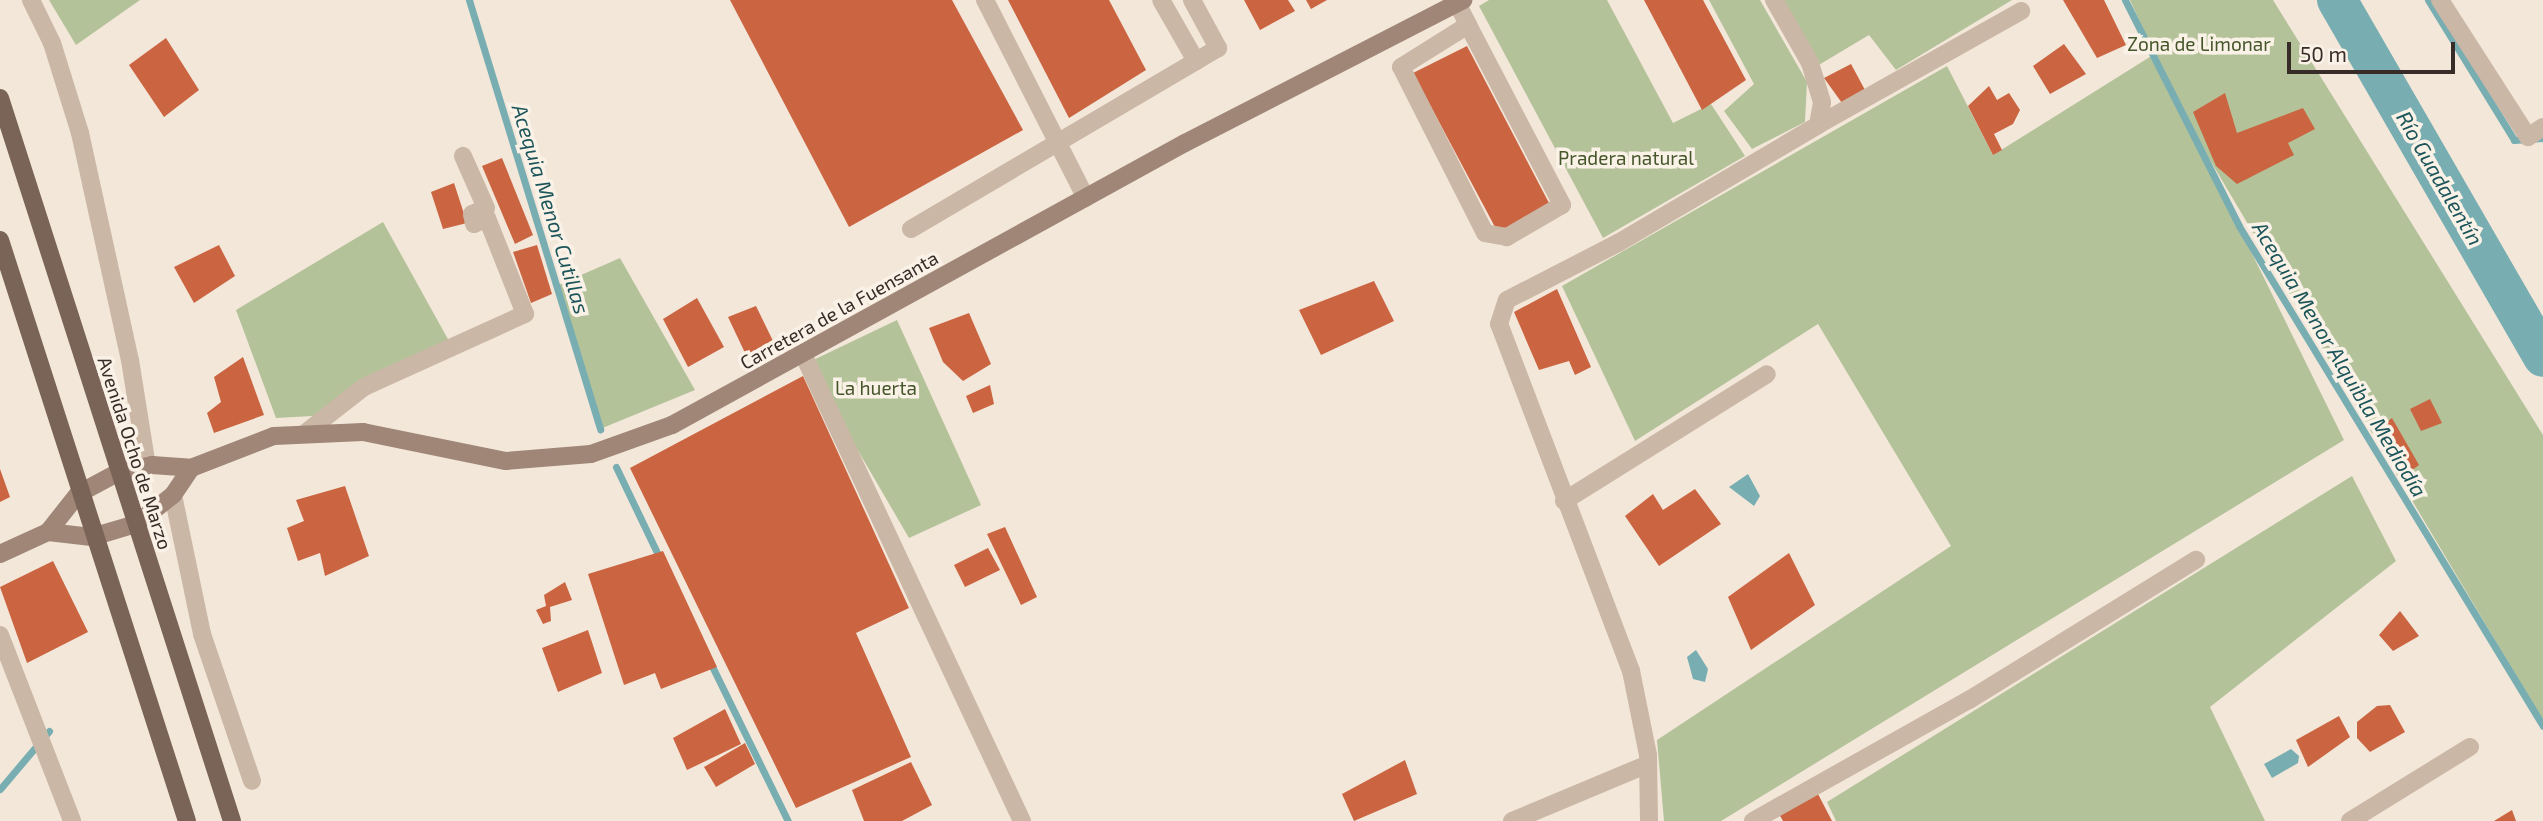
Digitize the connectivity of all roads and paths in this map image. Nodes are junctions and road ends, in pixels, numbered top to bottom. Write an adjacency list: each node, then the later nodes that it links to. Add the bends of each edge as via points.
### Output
1 (31, 0): 22 (street, via 52,43 80,133 130,360)
2 (1161, 0): 10 (street)
3 (1192, 0): 10 (street, via 1218,48)
4 (1774, 0): 12 (street, via 1810,63 1822,102)
5 (2440, 0): 13 (street, via 2528,137)
6 (1460, 2): 9 (street); 16 (main road, Carretera de la Fuensanta)
7 (2021, 11): 12 (street)
8 (998, 24): 14 (street)
9 (1468, 25): 9 (street, via 1562,205 1507,237 1485,233 1401,67)
10 (1196, 61): 14 (street)
11 (0, 98): 24 (main road, Avenida Ocho de Marzo)
12 (1818, 125): 27 (street, via 1618,243 1507,300 1499,324)
13 (2543, 127)
14 (1059, 145): 16 (street); 17 (street)
15 (463, 156): 21 (street, via 486,208 472,214 474,224 487,218 525,314 364,387)
16 (1086, 198): 19 (main road, Carretera de la Fuensanta)
17 (911, 229)
18 (0, 240): 25 (main road)
19 (803, 354): 21 (main road, Carretera de la Fuensanta, via 673,425 591,454 506,461 363,432); 40 (street)
20 (1767, 374): 27 (street)
21 (304, 435): 23 (main road, Carretera de la Fuensanta, via 274,436)
22 (147, 466): 23 (main road); 24 (main road)
23 (191, 468): 26 (main road)
24 (119, 472): 25 (main road); 28 (main road, Avenida Ocho de Marzo)
25 (78, 494): 29 (main road); 30 (main road)
26 (173, 495): 28 (main road); 36 (street, via 202,634)
27 (1564, 500): 35 (street, via 1630,671)
28 (136, 524): 30 (main road); 39 (main road, Avenida Ocho de Marzo)
29 (48, 532): 30 (main road); 31 (main road)
30 (92, 537): 38 (main road)
31 (0, 554)
32 (2196, 560): 43 (street, via 1969,700)
33 (0, 635): 37 (street)
34 (2470, 747): 44 (street)
35 (1648, 764): 41 (street); 42 (street)
36 (252, 781)
37 (72, 821)
38 (187, 821)
39 (232, 821)
40 (1022, 821)
41 (1512, 821)
42 (1649, 821)
43 (1753, 821)
44 (2350, 821)

